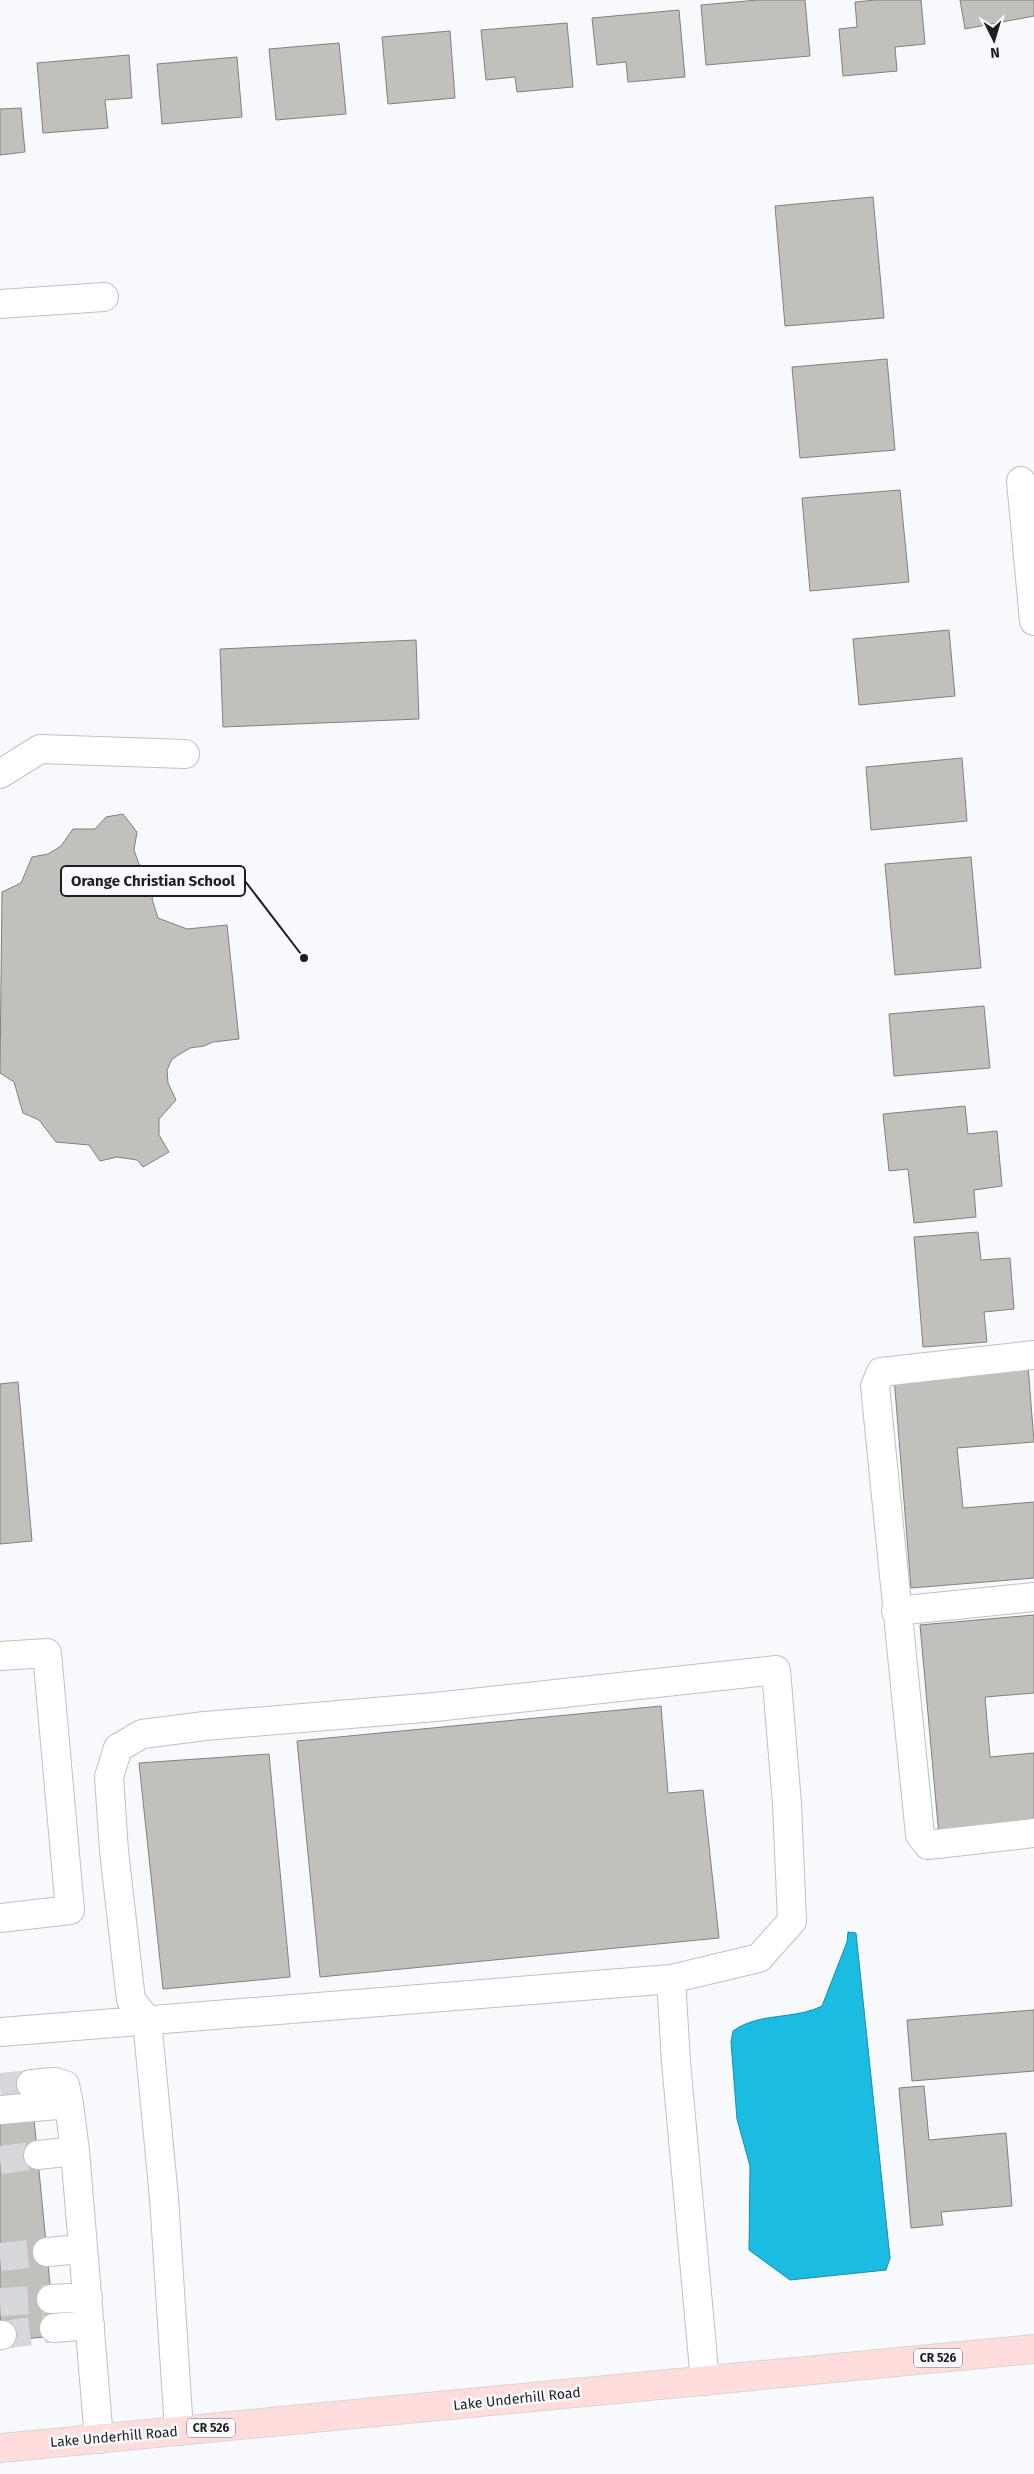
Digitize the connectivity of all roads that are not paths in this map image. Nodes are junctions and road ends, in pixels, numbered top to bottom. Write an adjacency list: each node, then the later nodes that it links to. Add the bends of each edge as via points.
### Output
1 (104, 297): 2 (street)
2 (0, 304)
3 (1021, 480): 4 (street)
4 (1034, 621)
5 (186, 754): 6 (street, via 40,749)
6 (0, 774)
7 (1034, 1355): 9 (street, via 882,1372 875,1386)
8 (1034, 1597): 9 (street)
9 (896, 1611): 11 (street, via 920,1835 928,1845)
10 (0, 1656): 12 (street, via 47,1653 70,1910)
11 (1034, 1833)
12 (0, 1918)
13 (671, 1979): 14 (street); 14 (street, via 758,1958 792,1921 776,1670 435,1707 142,1734 118,1748 109,1777 131,2000); 28 (street)
14 (147, 2020): 15 (street); 29 (street, via 164,2198)
15 (0, 2032)
16 (31, 2084): 17 (street, via 55,2082 65,2085)
17 (69, 2104): 18 (street); 19 (street)
18 (0, 2110)
19 (75, 2151): 20 (street); 21 (street)
20 (38, 2156)
21 (83, 2249): 22 (street); 23 (street)
22 (47, 2252)
23 (88, 2297): 24 (street); 25 (street)
24 (51, 2299)
25 (90, 2325): 26 (street); 30 (street)
26 (54, 2328)
27 (1034, 2349): 28 (main road, Lake Underhill Road / CR 526)
28 (705, 2381): 29 (main road, Lake Underhill Road / CR 526)
29 (180, 2431): 30 (main road, Lake Underhill Road / CR 526)
30 (100, 2439): 31 (main road, Lake Underhill Road / CR 526)
31 (0, 2448)

